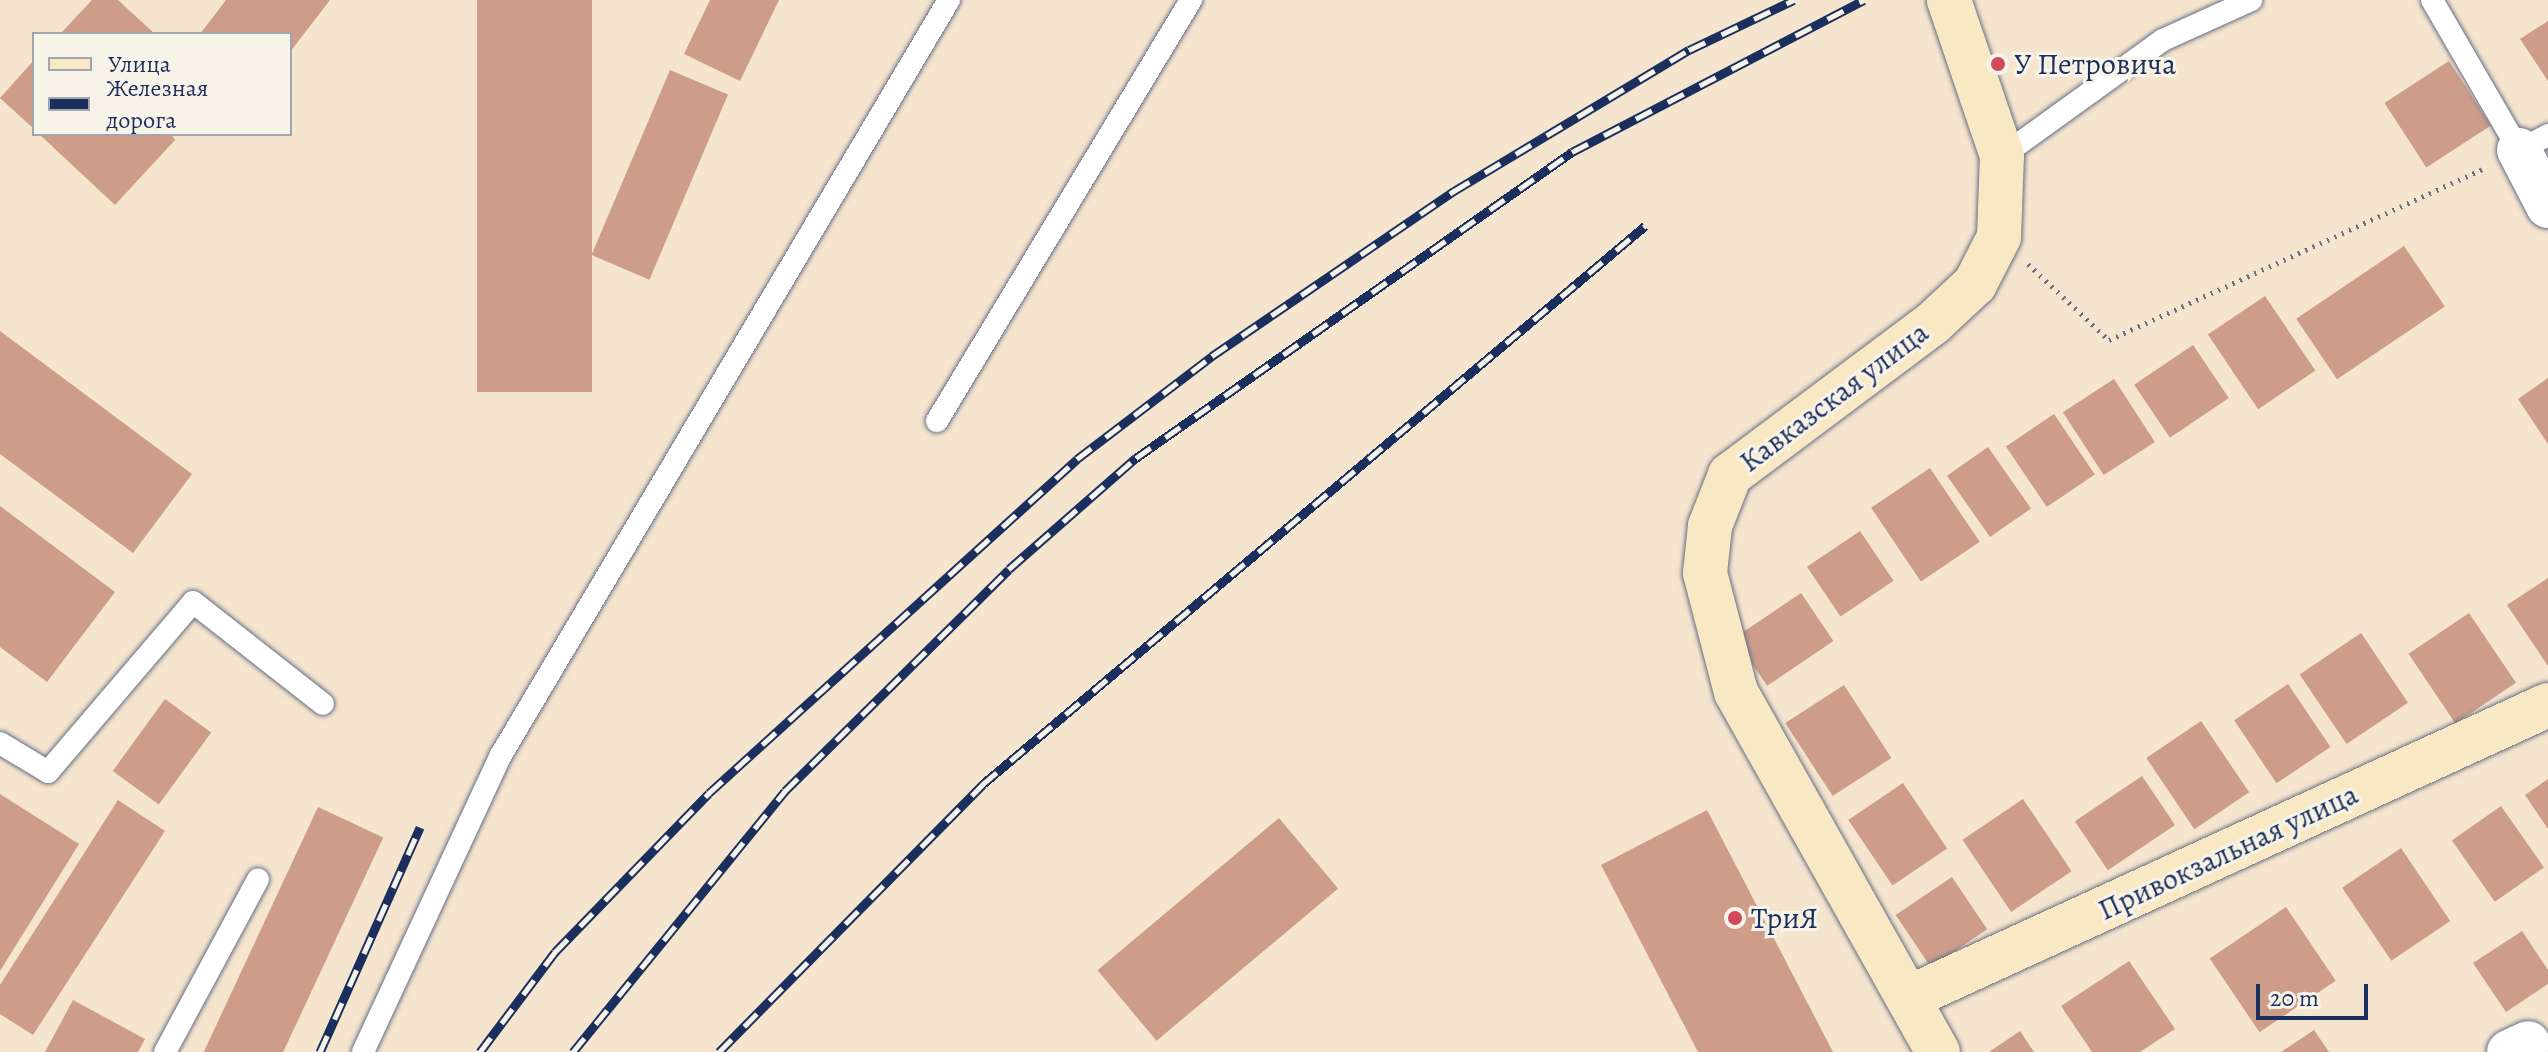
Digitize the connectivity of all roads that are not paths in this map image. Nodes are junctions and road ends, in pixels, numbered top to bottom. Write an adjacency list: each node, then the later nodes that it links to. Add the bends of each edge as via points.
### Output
1 (949, 0): 16 (lane, via 501,755)
2 (1191, 0): 9 (lane)
3 (1949, 0): 7 (main road, Кавказская улица)
4 (2251, 0): 7 (lane, via 2163,40)
5 (2432, 0): 6 (lane)
6 (2533, 142): 8 (street)
7 (2002, 156): 14 (main road, Кавказская улица, via 1999,237 1975,284 1933,323 1730,475 1710,526 1705,573 1736,692)
8 (2548, 206)
9 (937, 421)
10 (323, 704): 12 (lane, via 193,602 48,772)
11 (2548, 705): 14 (main road, Привокзальная улица)
12 (0, 743)
13 (258, 879): 15 (lane)
14 (1908, 998): 17 (main road, Кавказская улица)
15 (165, 1052)
16 (363, 1052)
17 (1938, 1052)

